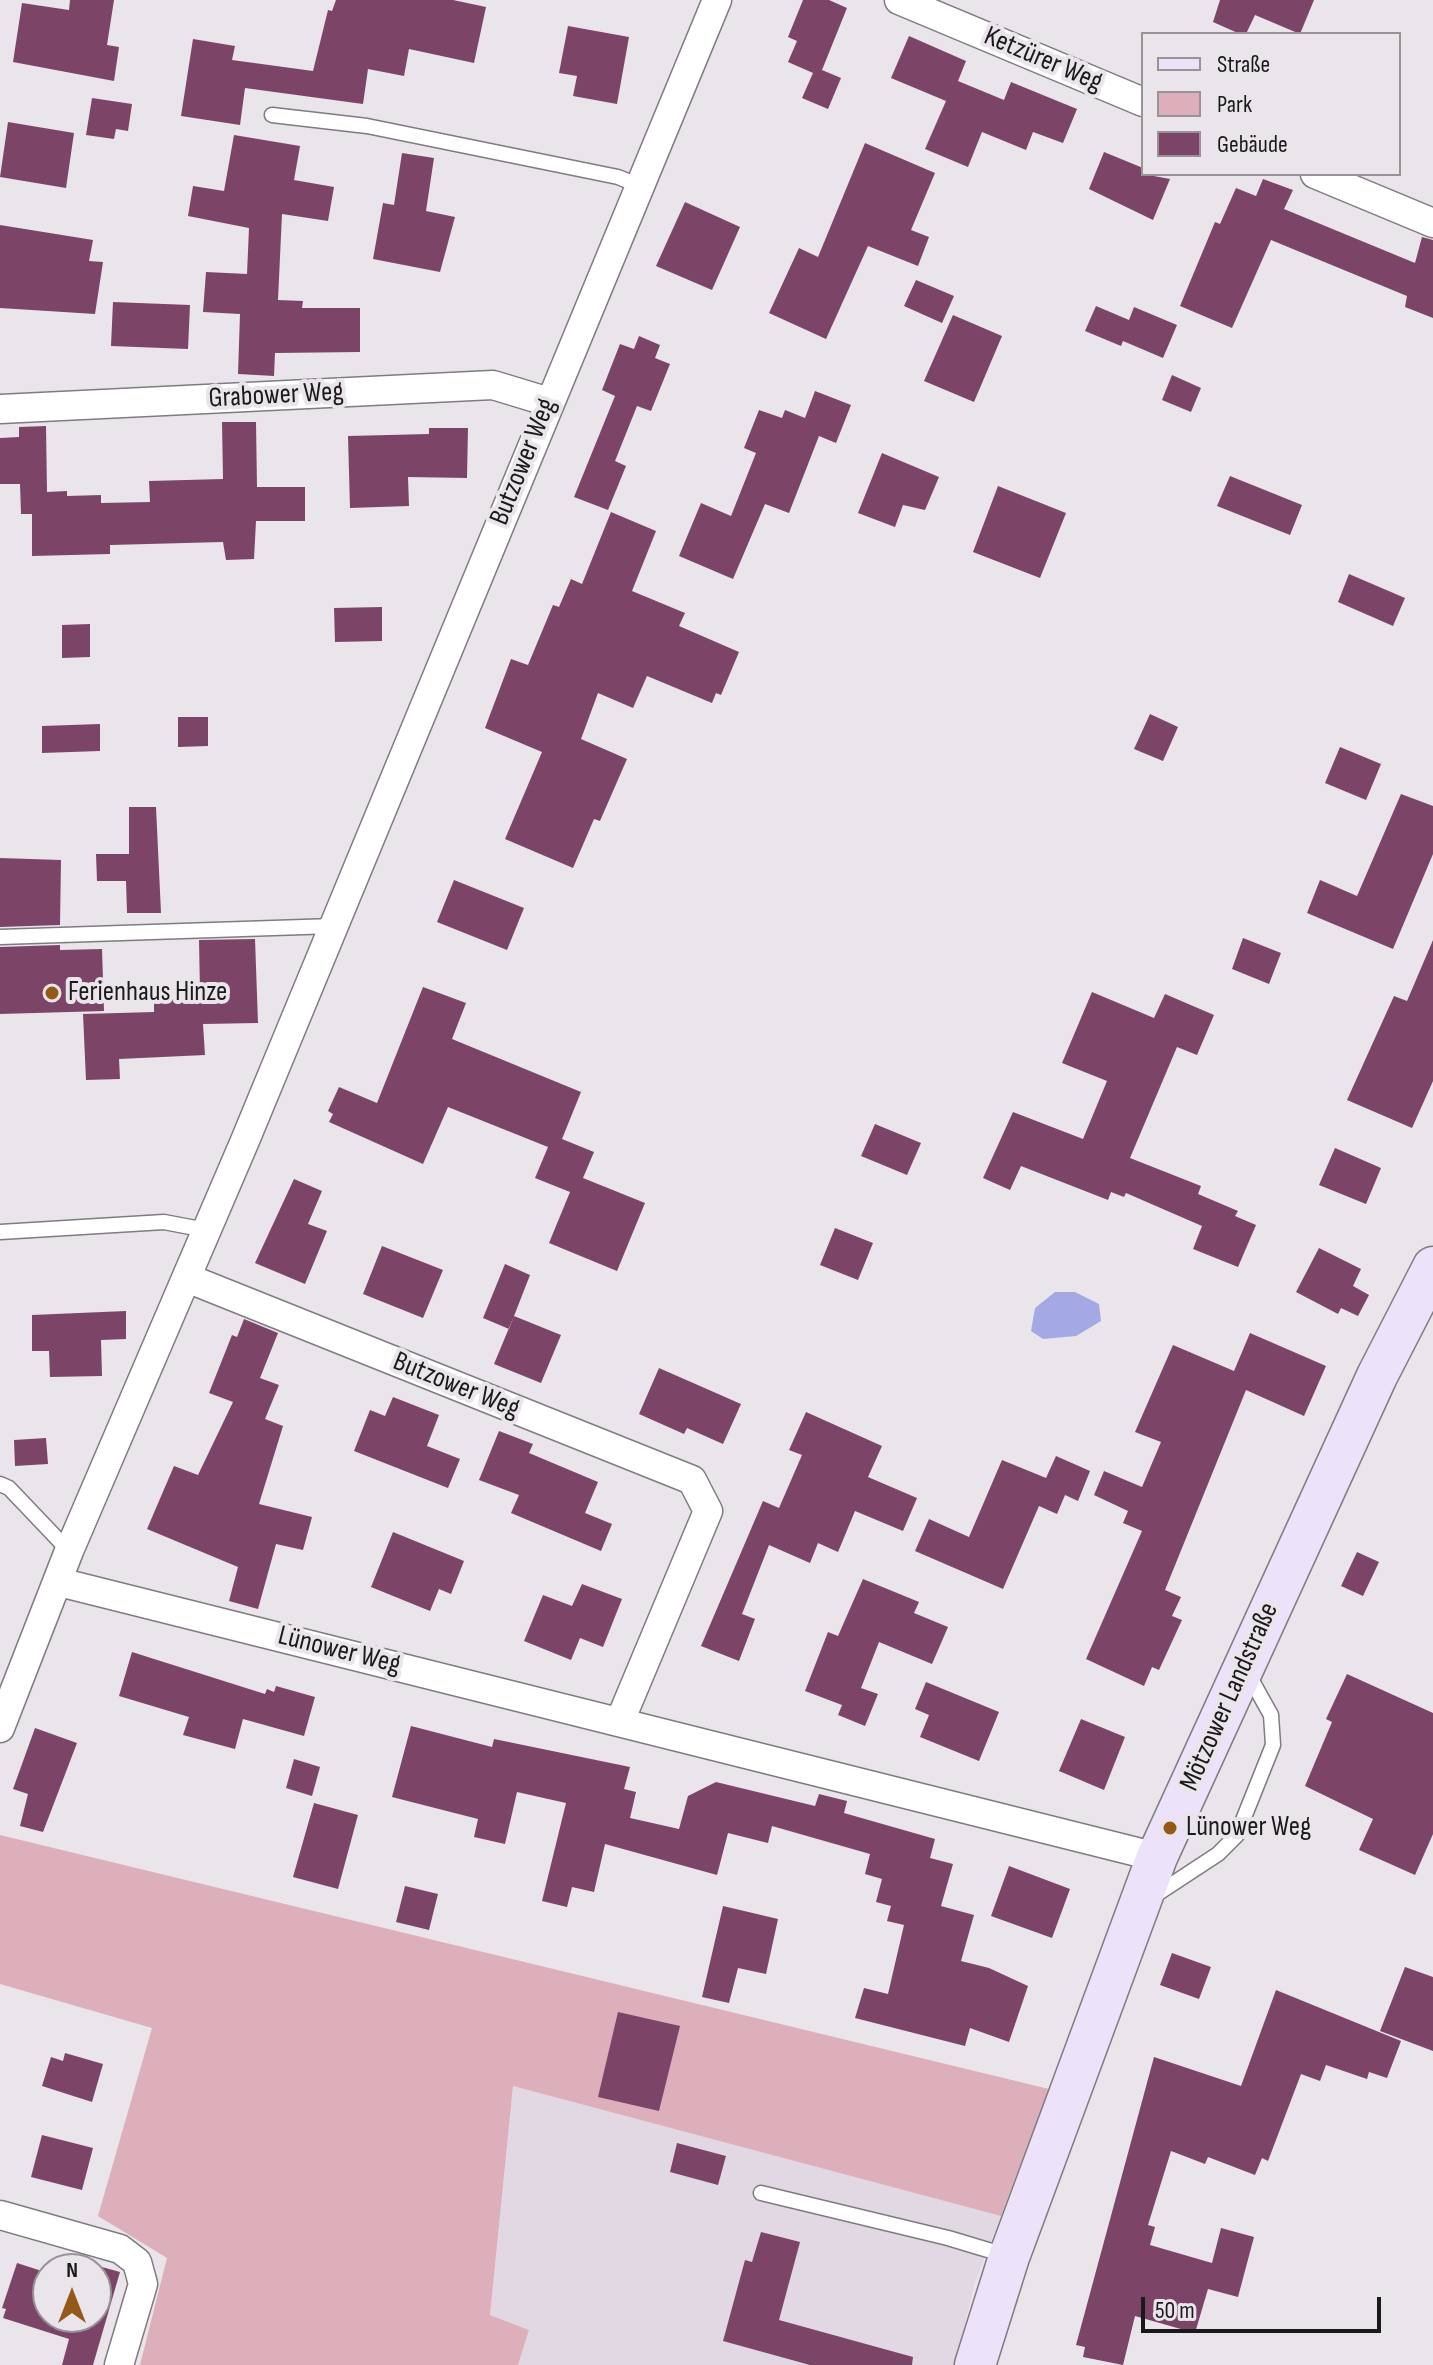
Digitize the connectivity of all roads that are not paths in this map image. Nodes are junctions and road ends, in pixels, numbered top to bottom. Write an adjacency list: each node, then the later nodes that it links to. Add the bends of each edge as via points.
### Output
1 (717, 0): 6 (street, Butzower Weg)
2 (899, 0): 3 (street, Ketzürer Weg)
3 (1141, 101)
4 (272, 115): 6 (lane, via 367,126 618,177)
5 (1320, 176): 7 (street)
6 (640, 186): 8 (street, Butzower Weg)
7 (1433, 223)
8 (549, 402): 9 (street, Grabower Weg, via 493,385); 10 (street, Butzower Weg)
9 (0, 409)
10 (334, 926): 11 (lane); 12 (street, Butzower Weg)
11 (0, 937)
12 (206, 1230): 13 (lane, via 164,1222); 15 (street, Butzower Weg)
13 (0, 1232)
14 (1433, 1267): 19 (main road, Mötzower Landstraße)
15 (187, 1278): 17 (street, Butzower Weg); 20 (street, Butzower Weg, via 692,1480 708,1511)
16 (0, 1484): 17 (lane)
17 (69, 1551): 18 (street, Butzower Weg)
18 (59, 1582): 20 (street, Lünower Weg); 21 (street, Butzower Weg)
19 (1244, 1666): 22 (main road, Mötzower Landstraße); 23 (lane, via 1271,1715 1273,1745 1237,1835 1218,1854)
20 (620, 1721): 22 (street, Lünower Weg)
21 (0, 1728)
22 (1157, 1857): 23 (main road, Mötzower Landstraße)
23 (1138, 1907): 26 (main road, Mötzower Landstraße)
24 (761, 2193): 26 (lane)
25 (0, 2215): 27 (street, via 120,2249 137,2262 143,2284)
26 (1009, 2257): 28 (main road, Mötzower Landstraße)
27 (119, 2365)
28 (975, 2365)

